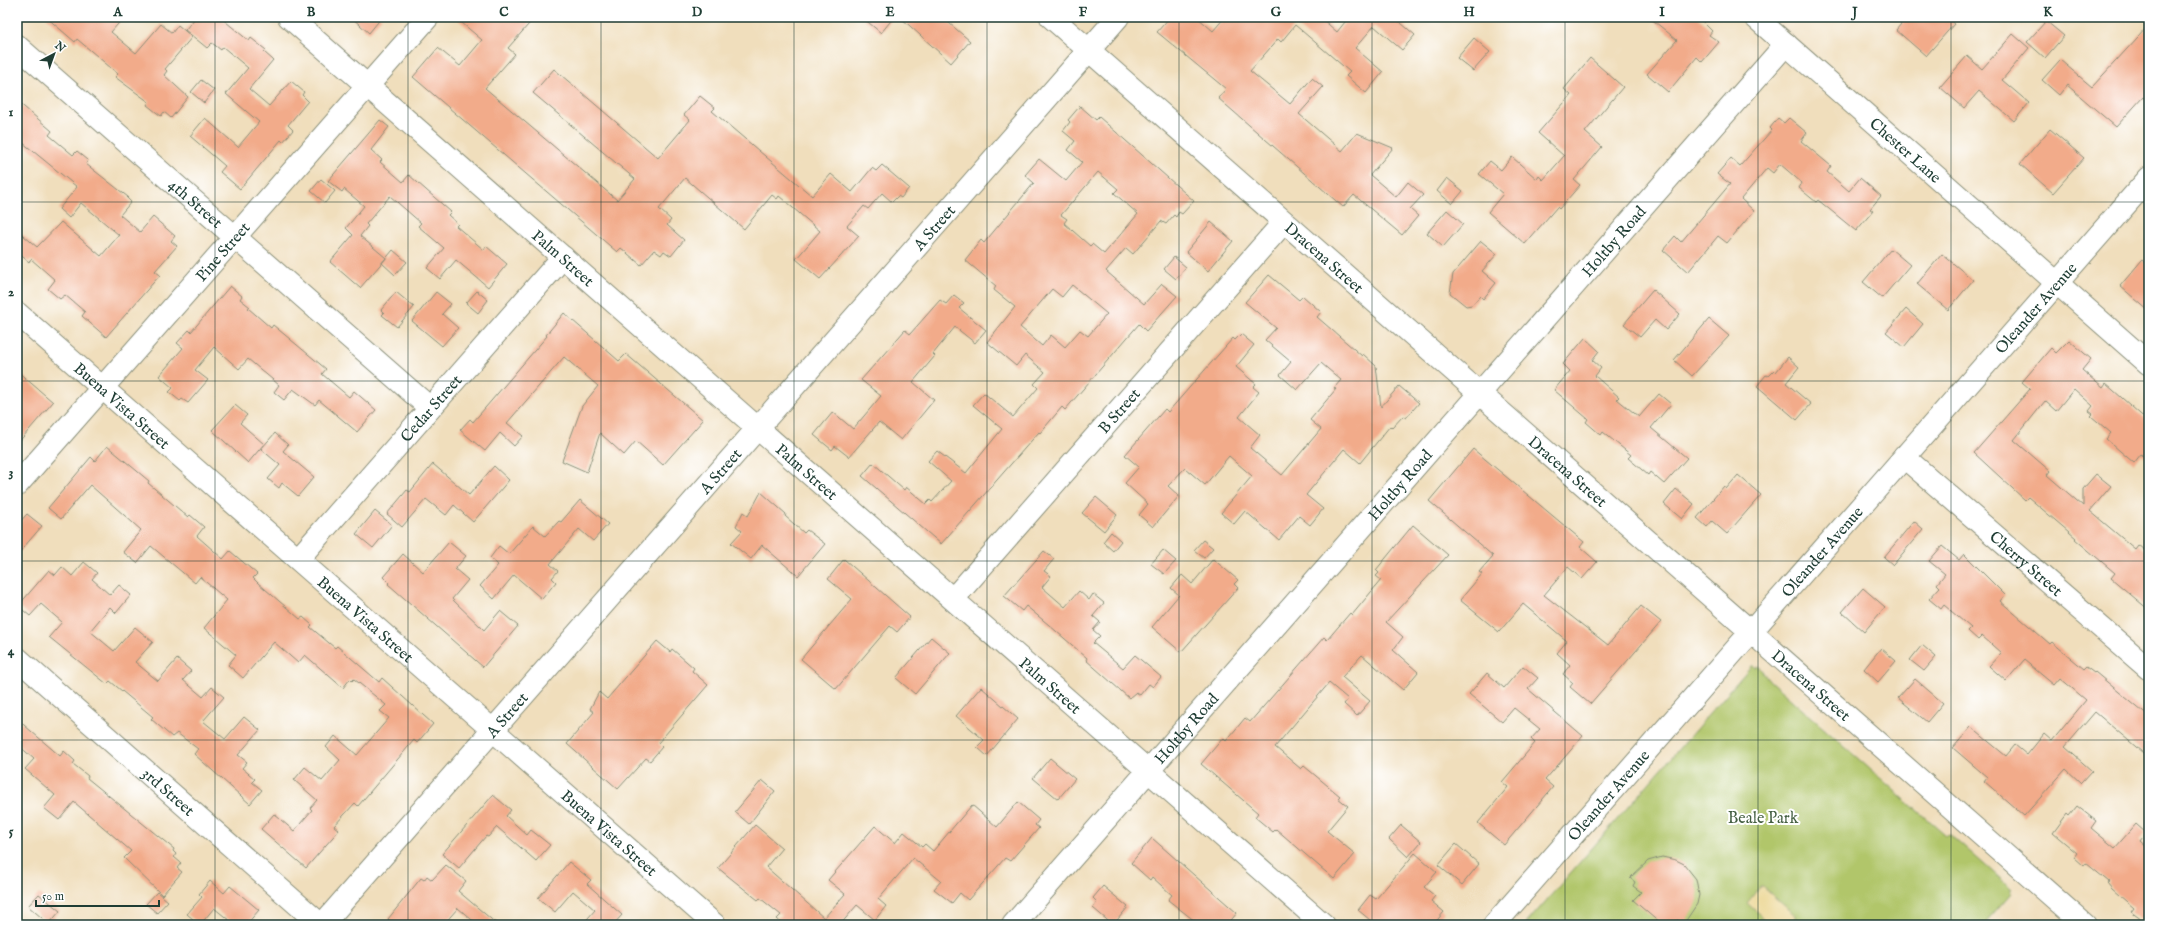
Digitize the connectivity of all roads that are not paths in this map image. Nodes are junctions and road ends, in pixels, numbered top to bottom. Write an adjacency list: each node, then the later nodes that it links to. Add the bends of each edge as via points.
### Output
1 (290, 17): 9 (street, Palm Street)
2 (428, 17): 9 (street, Pine Street)
3 (1051, 17): 8 (street, Dracena Street)
4 (1118, 17): 8 (street, A Street)
5 (1755, 17): 6 (street, Chester Lane)
6 (1786, 44): 14 (street, Chester Lane); 18 (street, Holtby Road)
7 (17, 46): 12 (street, 4th Street)
8 (1089, 50): 11 (street, Dracena Street); 20 (street, A Street)
9 (368, 86): 12 (street, Pine Street); 13 (street, Palm Street)
10 (2149, 178): 14 (street, Oleander Avenue)
11 (1284, 222): 18 (street, Dracena Street); 24 (street, B Street)
12 (235, 237): 17 (street, Pine Street); 19 (street, 4th Street)
13 (563, 257): 19 (street, Cedar Street); 20 (street, Palm Street)
14 (2057, 283): 16 (street, Chester Lane); 21 (street, Oleander Avenue)
15 (17, 313): 17 (street, Buena Vista Street)
16 (2149, 364)
17 (102, 388): 22 (street, Pine Street); 23 (street, Buena Vista Street)
18 (1480, 393): 25 (street, Dracena Street); 29 (street, Holtby Road)
19 (430, 408): 23 (street, Cedar Street)
20 (758, 428): 24 (street, Palm Street); 28 (street, A Street)
21 (1904, 457): 25 (street, Oleander Avenue); 27 (street, Cherry Street)
22 (17, 485)
23 (298, 559): 28 (street, Buena Vista Street)
24 (953, 600): 29 (street, Palm Street)
25 (1751, 632): 34 (street, Oleander Avenue); 35 (street, Dracena Street)
26 (17, 658): 30 (street, 3rd Street)
27 (2149, 669)
28 (493, 730): 30 (street, A Street); 31 (street, Buena Vista Street)
29 (1149, 771): 32 (street, Holtby Road); 33 (street, Palm Street)
30 (322, 925)
31 (715, 925)
32 (1013, 925)
33 (1324, 925)
34 (1494, 925)
35 (2085, 925)

